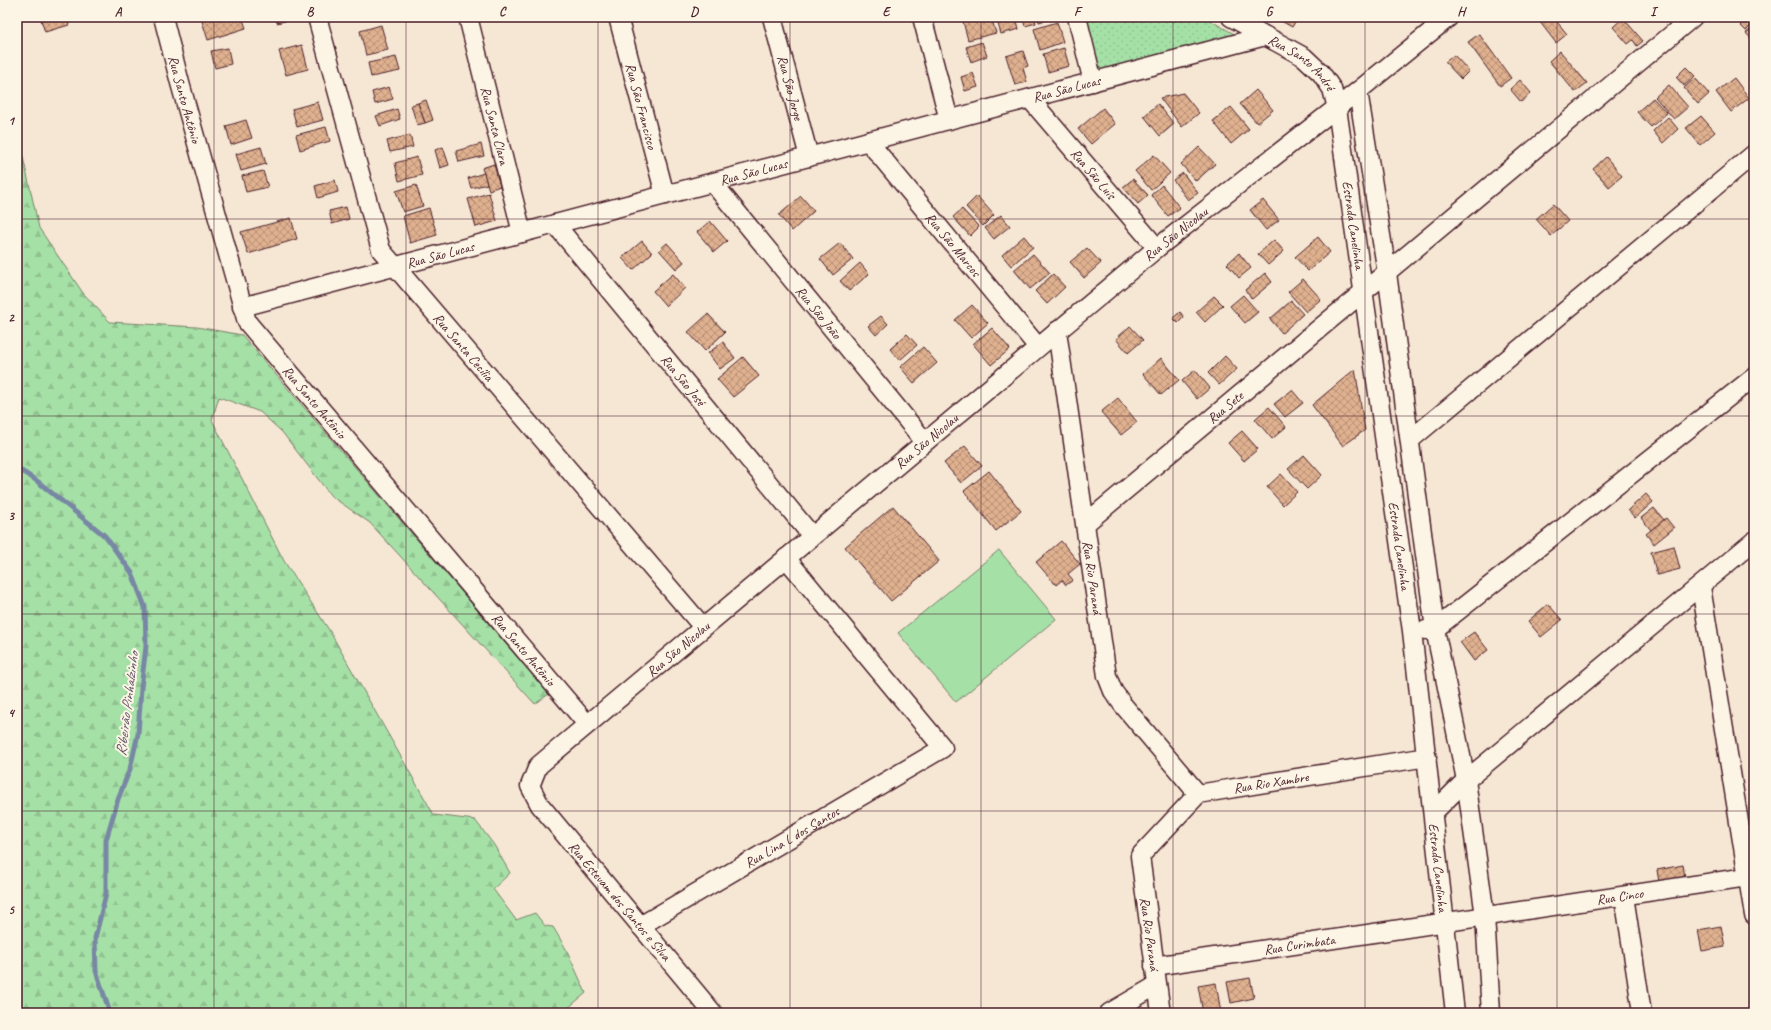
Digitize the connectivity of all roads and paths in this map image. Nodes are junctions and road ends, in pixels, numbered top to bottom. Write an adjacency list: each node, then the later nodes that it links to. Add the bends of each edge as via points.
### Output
1 (163, 17): 28 (street, Rua Santo Antônio)
2 (317, 17): 25 (street, Rua Santa Cecília, via 381,250)
3 (468, 17): 23 (street, Rua Santa Clara)
4 (618, 17): 21 (street, Rua São Francisco)
5 (772, 17): 19 (street, Rua São Jorge)
6 (922, 17): 16 (street)
7 (1077, 17): 12 (street)
8 (1231, 17): 11 (street, Rua Santo André)
9 (1449, 17): 13 (street)
10 (1693, 17): 26 (street, Rua Sete)
11 (1265, 36): 12 (street, Rua São Lucas); 15 (street, Rua Santo André, via 1304,57 1321,73 1332,89)
12 (1093, 82): 14 (street, Rua São Lucas)
13 (1358, 91): 15 (street); 26 (street, Estrada Canelinha)
14 (1030, 98): 16 (street, Rua São Lucas); 24 (street, Rua São Luís)
15 (1336, 108): 24 (street, Rua São Nicolau); 27 (street, Estrada Canelinha)
16 (949, 120): 17 (street, Rua São Lucas)
17 (868, 141): 19 (street, Rua São Lucas); 30 (street, Rua São Marcos)
18 (1754, 154): 32 (street)
19 (809, 157): 20 (street, Rua São Lucas)
20 (713, 183): 21 (street, Rua São Lucas); 33 (street, Rua São João)
21 (665, 195): 22 (street, Rua São Lucas)
22 (555, 224): 23 (street, Rua São Lucas); 35 (street, Rua São José)
23 (522, 233): 25 (street, Rua São Lucas)
24 (1157, 248): 29 (street, Rua São Nicolau)
25 (394, 266): 28 (street, Rua São Lucas); 39 (street, Rua Santa Cecília)
26 (1387, 273): 27 (street, Rua Sete); 32 (street, Estrada Canelinha)
27 (1364, 291): 34 (street, Rua Sete); 41 (street, Estrada Canelinha)
28 (242, 307): 42 (street, Rua Santo Antônio, via 247,322)
29 (1057, 331): 30 (street, Rua São Nicolau); 34 (street, Rua Rio Paraná)
30 (1038, 347): 33 (street, Rua São Nicolau)
31 (1754, 377): 40 (street)
32 (1410, 440): 40 (street, Estrada Canelinha)
33 (925, 442): 35 (street, Rua São Nicolau)
34 (1086, 523): 46 (street, Rua Rio Paraná, via 1107,676 1113,691)
35 (812, 536): 37 (street, Rua São Nicolau)
36 (1754, 541): 38 (street)
37 (786, 558): 39 (street, Rua São Nicolau); 53 (street, Rua Lina L dos Santos, via 943,748)
38 (1701, 587): 44 (street); 48 (street)
39 (702, 627): 42 (street, Rua São Nicolau)
40 (1435, 629): 41 (street); 44 (street, Estrada Canelinha)
41 (1412, 631): 43 (street, Estrada Canelinha)
42 (587, 724): 45 (street, Rua São Nicolau, via 538,766)
43 (1427, 757): 46 (street, Rua Rio Xambre); 47 (street, Estrada Canelinha)
44 (1466, 780): 47 (street); 51 (street, Estrada Canelinha)
45 (530, 786): 53 (street, Rua Estevam dos Santos e Silva, via 540,805)
46 (1198, 794): 54 (street, Rua Rio Paraná, via 1140,856)
47 (1433, 813): 52 (street, Estrada Canelinha)
48 (1751, 877): 49 (street, Rua Cinco); 50 (street)
49 (1624, 896): 51 (street, Rua Cinco); 61 (street)
50 (1754, 915)
51 (1485, 916): 52 (street, Rua Cinco); 60 (street, Estrada Canelinha)
52 (1445, 922): 54 (street, Rua Curimbata); 59 (street, Estrada Canelinha)
53 (640, 926): 56 (street, Rua Estevam dos Santos e Silva)
54 (1154, 966): 55 (street, Rua Rio Paraná)
55 (1157, 985): 57 (street); 58 (street, Rua Rio Paraná)
56 (714, 1013)
57 (1109, 1013)
58 (1161, 1013)
59 (1455, 1013)
60 (1491, 1013)
61 (1642, 1013)

